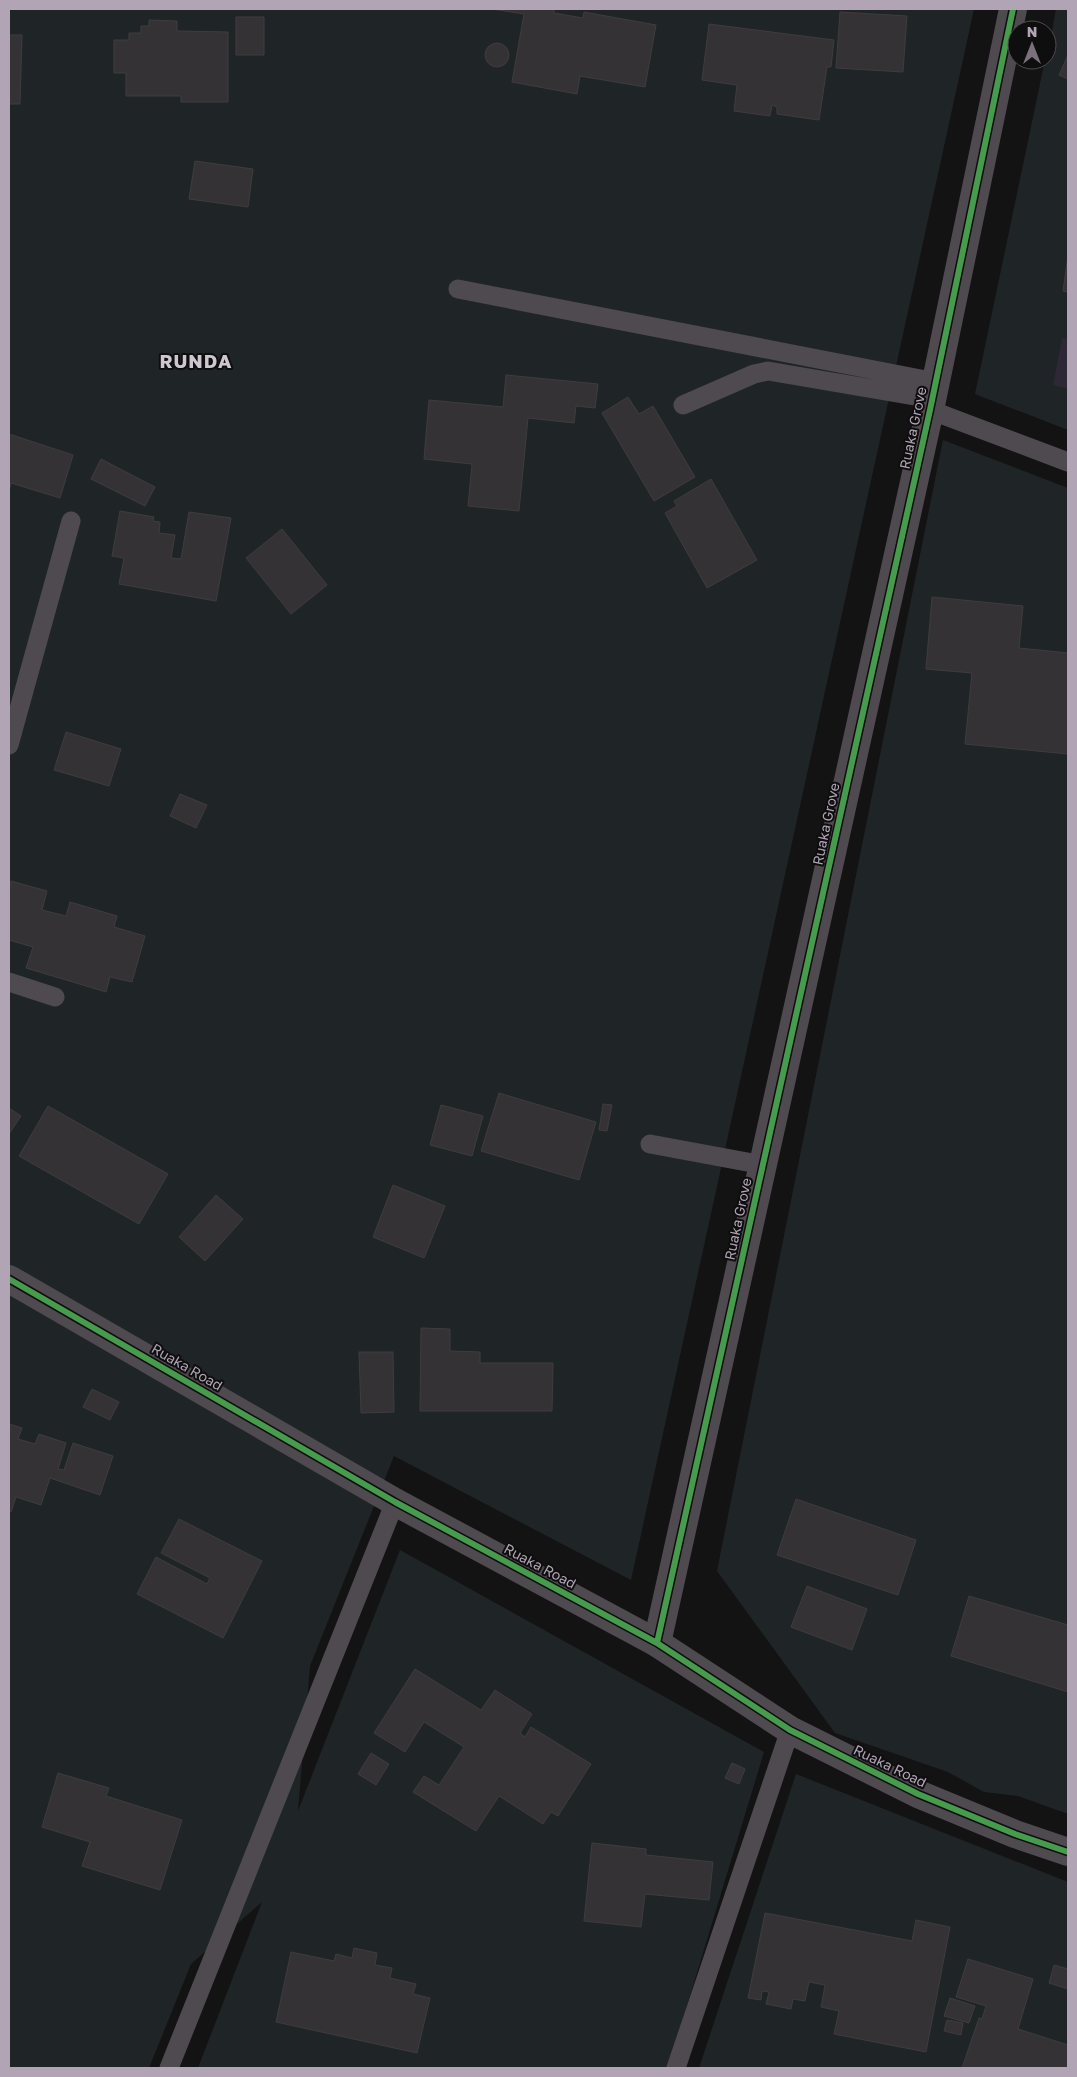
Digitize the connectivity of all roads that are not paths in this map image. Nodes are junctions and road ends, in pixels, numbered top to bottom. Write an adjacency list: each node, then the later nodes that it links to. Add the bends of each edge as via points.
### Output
1 (1013, 9): 3 (street, Ruaka Grove)
2 (458, 289): 3 (lane)
3 (933, 397): 4 (lane, via 768,371); 5 (lane); 11 (street, Ruaka Grove)
4 (684, 405)
5 (1068, 462)
6 (71, 521): 7 (lane)
7 (9, 745)
8 (9, 982): 9 (lane)
9 (55, 997)
10 (650, 1144): 11 (lane)
11 (763, 1165): 14 (street, Ruaka Grove)
12 (9, 1279): 13 (street, Ruaka Road)
13 (395, 1502): 14 (street, Ruaka Road); 17 (lane)
14 (657, 1643): 15 (street, Ruaka Road)
15 (790, 1730): 16 (street, Ruaka Road, via 918,1794); 18 (lane)
16 (1068, 1852)
17 (168, 2068)
18 (676, 2068)

